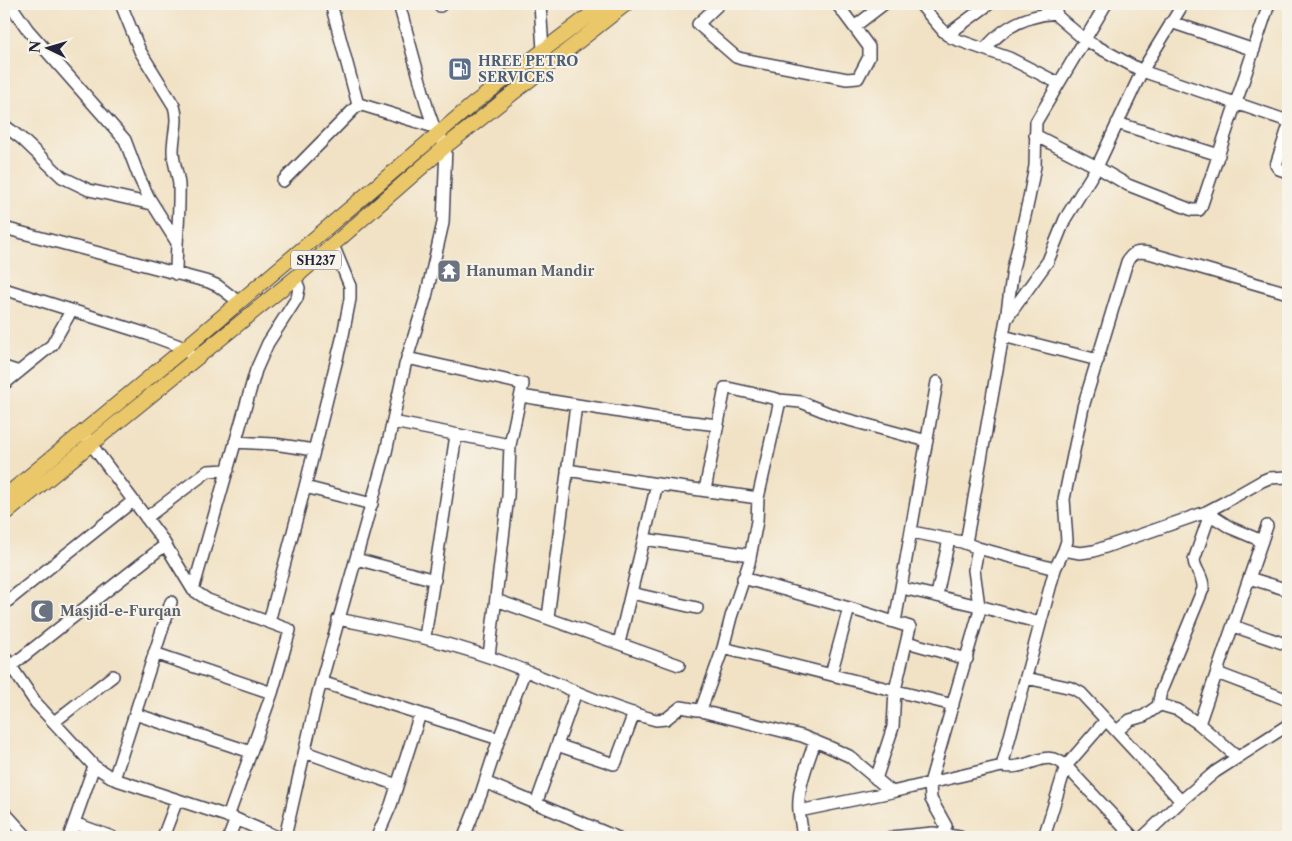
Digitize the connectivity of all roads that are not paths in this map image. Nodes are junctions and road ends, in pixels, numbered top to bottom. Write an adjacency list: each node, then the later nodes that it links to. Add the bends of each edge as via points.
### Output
1 (9, 4): 17 (street); 39 (street, via 125,140)
2 (121, 4): 41 (street, via 140,51 176,111 173,148 179,186)
3 (331, 4): 27 (street, via 355,99)
4 (398, 4): 33 (street, via 428,110)
5 (540, 4): 23 (street)
6 (604, 4): 23 (main road, SH237)
7 (626, 4): 33 (main road, SH237)
8 (719, 4): 19 (street, via 698,24 736,57 853,79 860,76 870,52)
9 (837, 4): 19 (street)
10 (884, 4): 19 (street)
11 (920, 4): 20 (street)
12 (988, 4): 20 (street)
13 (1106, 4): 21 (street)
14 (1183, 4): 18 (street)
15 (1268, 4): 24 (street)
16 (1054, 8): 21 (street, via 1058,17); 22 (street, via 1012,25)
17 (4, 10)
18 (1171, 22): 24 (street); 25 (street)
19 (854, 27)
20 (947, 35): 22 (street)
21 (1085, 40): 25 (street); 26 (street)
22 (985, 49): 26 (street, via 1017,61)
23 (543, 50): 33 (main road, SH237, via 473,104)
24 (1254, 50): 28 (street)
25 (1142, 71): 28 (street); 30 (street)
26 (1058, 84): 34 (street, via 1038,116)
27 (359, 104): 33 (street); 38 (street)
28 (1236, 104): 29 (street); 35 (street)
29 (1288, 121)
30 (1117, 123): 35 (street); 36 (street)
31 (4, 125): 39 (street, via 62,177 89,190)
32 (1288, 128): 37 (street, via 1276,165)
33 (440, 135): 42 (main road, SH237); 47 (main road, SH237); 52 (street, via 443,223 426,298)
34 (1035, 135): 36 (street); 49 (street, via 1035,166 1012,269)
35 (1219, 155): 36 (street, via 1201,208 1196,211 1128,186)
36 (1097, 167): 49 (street, via 1065,219 1048,262)
37 (1288, 172)
38 (282, 180)
39 (152, 204): 41 (street)
40 (4, 228): 43 (street)
41 (176, 241): 43 (street)
42 (333, 245): 44 (main road, SH237); 70 (street, via 350,286 350,299)
43 (176, 274): 47 (street, via 218,286)
44 (295, 278): 54 (main road, SH237); 67 (street, via 299,288 297,298 262,354)
45 (4, 289): 48 (street)
46 (1288, 293): 53 (street, via 1149,253 1134,253 1127,262)
47 (239, 302): 51 (main road, SH237)
48 (71, 311): 51 (street); 56 (street, via 52,346)
49 (1006, 319): 50 (street)
50 (1003, 336): 53 (street); 89 (street)
51 (185, 348): 54 (street); 64 (main road, SH237)
52 (407, 358): 59 (street, via 523,384); 62 (street)
53 (1098, 360): 92 (street, via 1083,407 1064,499 1067,533)
54 (195, 361): 68 (main road, SH237)
55 (4, 367): 56 (street)
56 (19, 372): 58 (street)
57 (937, 382): 66 (street)
58 (4, 384)
59 (521, 396): 61 (street); 69 (street)
60 (779, 400): 63 (street, via 725,388); 66 (street, via 801,402 838,417); 78 (street)
61 (576, 405): 63 (street); 72 (street)
62 (393, 422): 65 (street); 80 (street)
63 (718, 425): 76 (street)
64 (82, 432): 68 (street); 77 (main road, SH237)
65 (456, 435): 69 (street); 98 (street)
66 (927, 441): 85 (street)
67 (236, 442): 70 (street); 71 (street)
68 (91, 444): 79 (street); 82 (main road, SH237)
69 (510, 445): 104 (street, via 508,496)
70 (314, 450): 75 (street)
71 (228, 470): 83 (street, via 208,471); 100 (street)
72 (567, 470): 74 (street); 110 (street)
73 (1288, 477): 81 (street, via 1262,481)
74 (657, 484): 76 (street); 86 (street)
75 (305, 487): 80 (street); 112 (street)
76 (705, 490): 78 (street)
77 (4, 496)
78 (758, 498): 93 (street)
79 (133, 501): 83 (street); 106 (street)
80 (372, 504): 94 (street)
81 (1208, 513): 88 (street, via 1231,528); 92 (street, via 1094,551); 138 (street, via 1194,560 1202,577 1202,589)
82 (4, 514)
83 (146, 518): 90 (street)
84 (1268, 526): 88 (street)
85 (912, 532): 87 (street); 99 (street)
86 (644, 539): 93 (street); 102 (street)
87 (949, 539): 89 (street); 103 (street)
88 (1262, 541): 97 (street)
89 (966, 543): 91 (street)
90 (165, 545): 100 (street); 126 (street)
91 (978, 548): 95 (street); 107 (street, via 974,570)
92 (1064, 550): 95 (street)
93 (750, 554): 96 (street)
94 (356, 559): 98 (street); 111 (street)
95 (1055, 569): 114 (street)
96 (743, 578): 109 (street); 120 (street)
97 (1249, 578): 101 (street); 115 (street)
98 (435, 580): 116 (street)
99 (902, 588): 103 (street); 113 (street)
100 (194, 590): 112 (street, via 208,600)
101 (1288, 590)
102 (631, 593): 108 (street); 118 (street)
103 (937, 595): 107 (street)
104 (496, 600): 110 (street); 123 (street)
105 (170, 602): 121 (street)
106 (4, 604)
107 (980, 606): 114 (street); 124 (street)
108 (697, 608)
109 (849, 608): 113 (street); 129 (street)
110 (548, 617): 118 (street)
111 (338, 618): 116 (street); 132 (street)
112 (269, 622): 135 (street, via 290,630)
113 (895, 622): 117 (street, via 910,627)
114 (1040, 623): 131 (street)
115 (1233, 626): 119 (street); 128 (street)
116 (425, 637): 123 (street)
117 (907, 642): 124 (street); 133 (street)
118 (619, 643): 125 (street)
119 (1288, 645)
120 (723, 648): 129 (street); 139 (street)
121 (154, 653): 135 (street); 141 (street)
122 (4, 656): 126 (street)
123 (489, 656): 127 (street)
124 (967, 659): 137 (street)
125 (679, 665)
126 (11, 666): 144 (street, via 36,704)
127 (525, 670): 134 (street); 148 (street)
128 (1217, 673): 136 (street); 145 (street)
129 (831, 674): 133 (street)
130 (113, 676): 144 (street)
131 (1026, 678): 143 (street, via 1077,690); 155 (street)
132 (321, 682): 142 (street); 152 (street)
133 (895, 690): 137 (street); 158 (street, via 893,726)
134 (576, 692): 140 (street); 150 (street)
135 (272, 693): 151 (street)
136 (1288, 700)
137 (953, 705): 160 (street)
138 (1158, 706): 145 (street, via 1178,710); 147 (street, via 1144,716 1130,720)
139 (700, 709): 140 (street, via 681,707 661,720); 149 (street)
140 (634, 713): 150 (street, via 614,764)
141 (135, 714): 151 (street); 157 (street)
142 (420, 714): 148 (street); 161 (street)
143 (1106, 720): 147 (street); 156 (street)
144 (54, 722): 154 (street)
145 (1199, 724): 153 (street)
146 (1288, 724): 153 (street)
147 (1117, 731): 164 (street)
148 (499, 739): 159 (street)
149 (815, 741): 158 (street, via 849,756); 166 (street, via 798,802)
150 (557, 745): 165 (street)
151 (251, 752): 168 (street)
152 (305, 752): 161 (street); 179 (street)
153 (1237, 757): 164 (street)
154 (94, 766): 157 (street); 169 (street)
155 (1002, 766): 156 (street, via 1020,766 1046,758); 160 (street)
156 (1066, 766): 172 (street); 186 (street)
157 (114, 779): 163 (street)
158 (876, 779): 162 (street)
159 (485, 782): 165 (street); 170 (street)
160 (930, 783): 162 (street); 171 (street, via 932,804 946,826)
161 (398, 785): 180 (street)
162 (892, 792): 166 (street)
163 (177, 800): 168 (street); 176 (street)
164 (1181, 801): 187 (street)
165 (536, 804): 182 (street)
166 (799, 811): 183 (street)
167 (4, 812): 173 (street)
168 (232, 818): 177 (street); 178 (street)
169 (74, 823): 174 (street); 175 (street)
170 (465, 835): 181 (street)
171 (942, 835): 184 (street, via 929,833); 185 (street)
172 (1046, 836)
173 (27, 837)
174 (69, 837)
175 (112, 837)
176 (163, 837)
177 (230, 837)
178 (277, 837)
179 (285, 837)
180 (378, 837)
181 (478, 837)
182 (616, 837)
183 (803, 837)
184 (891, 837)
185 (960, 837)
186 (1132, 837)
187 (1143, 837)

